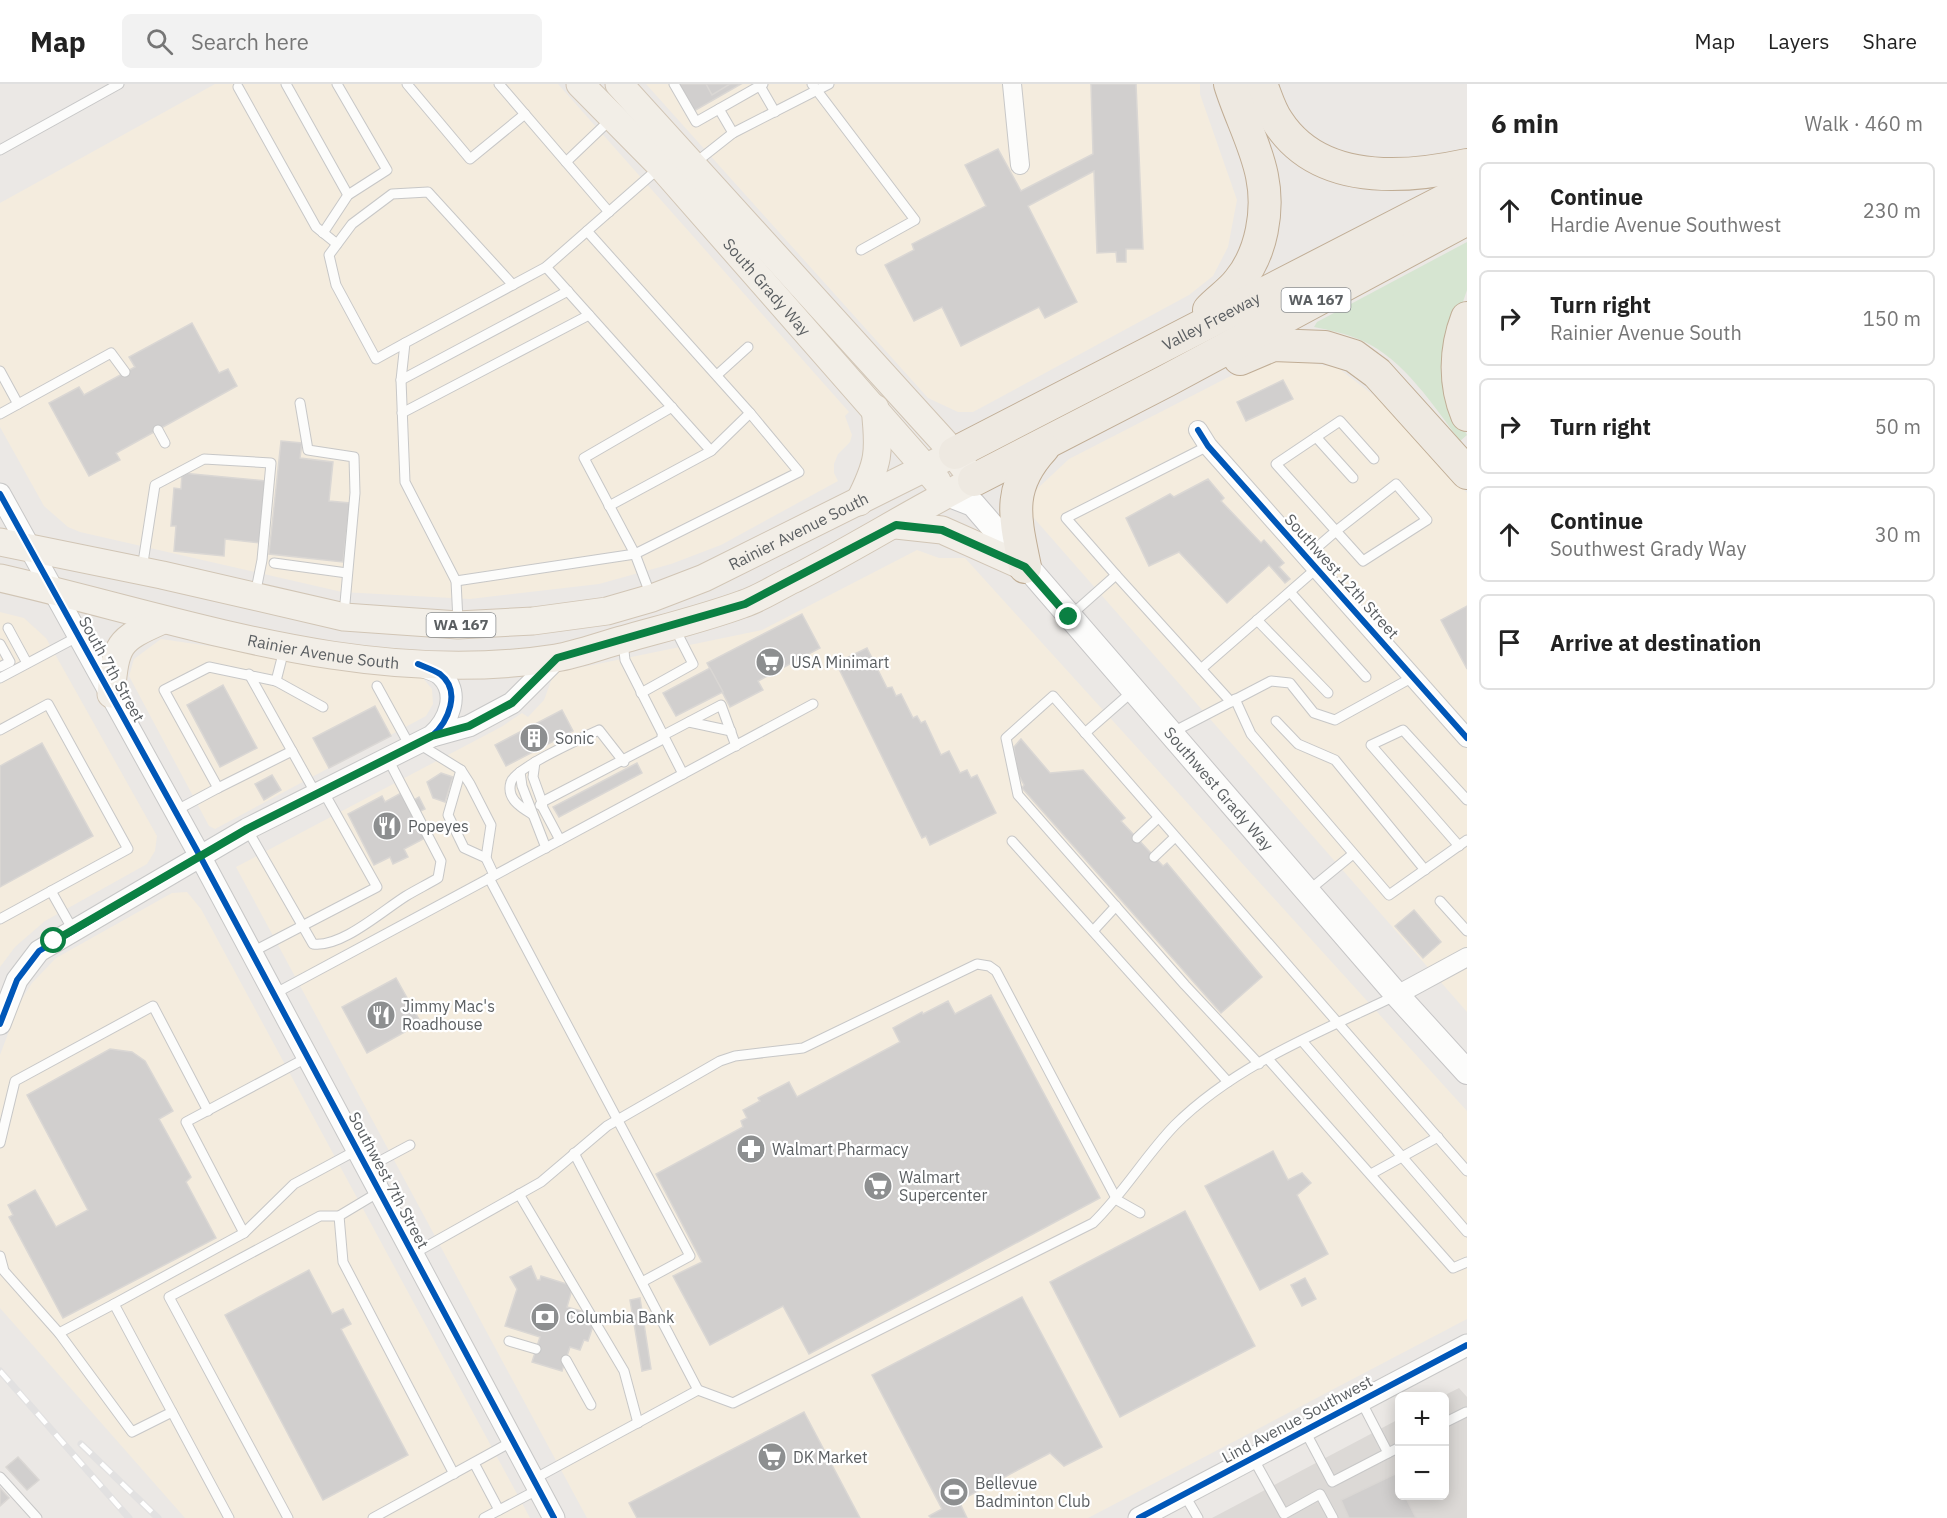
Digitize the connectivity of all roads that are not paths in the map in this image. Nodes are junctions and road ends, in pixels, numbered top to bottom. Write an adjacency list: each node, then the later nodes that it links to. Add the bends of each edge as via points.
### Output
1 (286, 84): 28 (lane)
2 (337, 84): 28 (lane, via 387,170)
3 (407, 84): 18 (lane, via 470,159)
4 (499, 84): 18 (lane)
5 (580, 84): 19 (main road, South Grady Way)
6 (619, 84): 23 (main road, South Grady Way)
7 (674, 84): 16 (lane, via 696,122)
8 (829, 84): 15 (lane)
9 (1012, 84): 24 (street)
10 (1230, 84): 40 (highway, via 1262,175 1262,232 1239,282)
11 (1261, 84): 25 (highway, via 1286,133 1329,164 1385,175)
12 (116, 85): 21 (lane)
13 (762, 85): 16 (lane); 17 (lane)
14 (238, 87): 32 (lane, via 316,227)
15 (814, 88): 17 (lane); 34 (lane, via 915,220)
16 (719, 109): 20 (lane)
17 (775, 112): 20 (lane)
18 (525, 114): 22 (lane)
19 (611, 118): 22 (lane); 26 (main road, South Grady Way)
20 (733, 133): 23 (lane)
21 (0, 150)
22 (566, 162): 29 (lane)
23 (694, 164): 63 (main road, South Grady Way)
24 (1020, 165)
25 (1467, 165)
26 (661, 166): 29 (lane); 51 (main road, South Grady Way)
27 (1467, 189): 40 (highway, Valley Freeway / WA 167)
28 (348, 195): 32 (lane)
29 (609, 212): 31 (lane)
30 (1467, 219): 47 (highway, Valley Freeway / WA 167)
31 (587, 231): 35 (lane); 45 (lane)
32 (323, 233): 33 (lane)
33 (337, 244): 36 (lane, via 352,224 392,194 428,192); 41 (lane, via 329,255 336,285 376,359)
34 (861, 250)
35 (546, 267): 36 (lane); 37 (lane)
36 (513, 285): 41 (lane)
37 (568, 291): 38 (lane); 46 (lane)
38 (589, 315): 50 (lane); 52 (lane)
39 (1467, 318): 55 (highway, via 1458,374)
40 (1185, 334): 63 (highway, Valley Freeway / WA 167)
41 (405, 344): 46 (lane)
42 (748, 347): 45 (lane)
43 (0, 371): 49 (lane)
44 (125, 372): 49 (lane, via 111,353)
45 (717, 375): 53 (lane)
46 (401, 380): 52 (lane)
47 (1166, 381): 60 (highway, Valley Freeway); 66 (highway, via 1211,373 1273,345 1325,347 1354,356 1377,373)
48 (300, 403): 81 (lane, via 308,450 354,457 355,493)
49 (18, 404): 54 (lane)
50 (672, 407): 62 (lane); 71 (lane, via 584,458)
51 (875, 408): 65 (main road, South Grady Way); 70 (main road, via 878,456)
52 (402, 413): 84 (lane, via 405,482)
53 (750, 413): 62 (lane); 76 (lane, via 798,472)
54 (0, 414)
55 (1467, 415)
56 (158, 430): 59 (lane)
57 (1198, 430): 61 (street, Southwest 12th Street)
58 (1316, 437): 64 (lane, via 1341,421); 67 (lane); 73 (lane, via 1276,464)
59 (165, 443)
60 (1048, 443): 68 (highway, Valley Freeway); 79 (highway, via 1020,479 1015,501)
61 (1208, 446): 77 (street, Southwest 12th Street); 82 (lane, via 1066,518)
62 (711, 451): 71 (lane)
63 (955, 453): 65 (main road, Rainier Avenue South / WA 167); 68 (main road, South Grady Way)
64 (1374, 459)
65 (927, 468): 68 (main road, South Grady Way); 70 (main road, Rainier Avenue South / WA 167)
66 (1467, 472)
67 (1353, 478)
68 (965, 493): 72 (main road, Rainier Avenue South, via 921,507); 79 (main road, Southwest Grady Way)
69 (0, 494): 75 (street, South 7th Street)
70 (859, 502): 88 (main road, Rainier Avenue South / WA 167, via 704,578)
71 (609, 506): 76 (lane)
72 (896, 525): 79 (main road, via 942,530); 94 (main road, Rainier Avenue South, via 745,604)
73 (1336, 531): 73 (lane, via 1396,484 1427,520 1363,561); 77 (lane)
74 (0, 542): 75 (main road, Rainier Avenue South / WA 167)
75 (30, 549): 80 (main road, Rainier Avenue South / WA 167); 85 (street, South 7th Street)
76 (635, 554): 84 (lane); 88 (lane)
77 (1312, 562): 86 (lane); 107 (street, Southwest 12th Street)
78 (274, 563): 81 (lane)
79 (1025, 567): 90 (main road, Southwest Grady Way)
80 (142, 571): 87 (main road, Rainier Avenue South / WA 167); 87 (lane, via 155,484 204,459 271,464)
81 (347, 573): 89 (lane)
82 (1116, 575): 90 (lane); 104 (lane)
83 (0, 578): 85 (main road, Rainier Avenue South)
84 (456, 581): 93 (lane)
85 (52, 590): 91 (main road, Rainier Avenue South); 96 (street, South 7th Street)
86 (1290, 592): 92 (lane); 106 (lane)
87 (255, 596): 89 (main road, Rainier Avenue South / WA 167)
88 (652, 598): 93 (main road, Rainier Avenue South / WA 167, via 607,610 533,621)
89 (344, 617): 93 (main road, Rainier Avenue South / WA 167)
90 (1069, 617): 111 (main road, Southwest Grady Way)
91 (164, 620): 99 (main road, Rainier Avenue South); 114 (main road, via 127,638 117,651)
92 (1257, 620): 104 (lane); 113 (lane)
93 (458, 625)
94 (673, 625): 97 (main road, Rainier Avenue South); 112 (lane, via 693,664)
95 (8, 628): 101 (lane)
96 (79, 636): 101 (lane); 114 (street, South 7th Street)
97 (623, 639): 100 (main road, Rainier Avenue South); 112 (lane, via 625,660)
98 (0, 644): 103 (lane, via 10,662)
99 (285, 648): 102 (main road, Rainier Avenue South, via 376,662); 109 (lane)
100 (557, 658): 102 (main road, Rainier Avenue South); 127 (street, via 512,703 469,726)
101 (27, 663): 108 (lane)
102 (418, 664): 127 (street, via 441,675 450,699 447,720)
103 (0, 668)
104 (1201, 669): 115 (lane)
105 (249, 674): 109 (lane); 129 (lane); 135 (lane, via 209,666 164,690)
106 (1366, 677)
107 (1413, 677): 115 (lane, via 1335,720 1314,713 1290,683 1271,681); 126 (street, Southwest 12th Street)
108 (0, 678)
109 (276, 681): 117 (lane)
110 (377, 686): 127 (lane)
111 (1134, 690): 123 (lane); 124 (main road, Southwest Grady Way)
112 (641, 693): 125 (lane)
113 (1328, 693)
114 (111, 694): 139 (street, South 7th Street)
115 (1233, 700): 124 (lane); 149 (lane, via 1251,734)
116 (813, 704): 128 (lane)
117 (323, 707)
118 (705, 713): 120 (lane); 122 (lane); 122 (lane, via 721,705)
119 (1276, 720): 153 (lane, via 1298,744 1335,760)
120 (688, 722): 122 (lane); 125 (lane)
121 (0, 730): 155 (lane, via 48,704 128,849)
122 (730, 731): 128 (lane)
123 (1085, 733): 141 (lane); 157 (lane, via 1053,696 1006,738 1018,795)
124 (1171, 733): 156 (main road, Southwest Grady Way)
125 (663, 738): 132 (lane); 134 (lane)
126 (1467, 738)
127 (421, 743): 130 (street); 133 (lane)
128 (736, 746): 134 (lane)
129 (292, 751): 135 (lane); 136 (lane)
130 (388, 759): 136 (street); 160 (lane, via 441,861 438,878 324,946 313,944)
131 (535, 762): 132 (lane, via 599,730); 138 (lane, via 533,777); 140 (lane, via 510,783 511,795 518,805)
132 (624, 762): 138 (lane)
133 (461, 770): 152 (lane, via 491,825); 152 (lane, via 448,815 464,848)
134 (683, 774): 145 (lane)
135 (218, 788): 139 (lane)
136 (320, 793): 142 (street); 160 (lane, via 376,887)
137 (1467, 800): 147 (lane, via 1403,730 1371,745)
138 (542, 802): 140 (lane); 145 (lane)
139 (176, 811): 150 (street, South 7th Street)
140 (532, 814): 148 (lane)
141 (1158, 818): 143 (lane); 144 (lane)
142 (247, 829): 150 (street); 160 (lane)
143 (1175, 837): 151 (lane); 169 (lane)
144 (1137, 838)
145 (560, 840): 148 (lane)
146 (1012, 841): 162 (lane)
147 (1463, 843): 153 (lane)
148 (546, 848): 154 (lane)
149 (1353, 854): 153 (lane, via 1389,896); 156 (lane)
150 (200, 856): 161 (street); 164 (street, Southwest 7th Street)
151 (1155, 857)
152 (486, 858): 154 (lane)
153 (1425, 870)
154 (492, 877): 166 (lane); 178 (lane)
155 (51, 891): 159 (lane); 161 (lane)
156 (1308, 891): 167 (main road, Southwest Grady Way)
157 (1114, 900): 162 (lane); 174 (lane)
158 (1440, 901): 163 (lane)
159 (0, 919)
160 (301, 926): 164 (lane)
161 (73, 930): 168 (street, via 39,951)
162 (1093, 931): 176 (lane)
163 (1467, 931)
164 (252, 952): 166 (street, Southwest 7th Street)
165 (1467, 957): 167 (street)
166 (274, 994): 172 (street, Southwest 7th Street)
167 (1397, 995): 169 (lane); 175 (main road, Southwest Grady Way)
168 (5, 996): 170 (street)
169 (1340, 1023): 171 (lane); 179 (lane)
170 (0, 1024)
171 (1303, 1042): 173 (lane); 183 (lane)
172 (308, 1057): 177 (lane); 184 (street, Southwest 7th Street)
173 (1268, 1059): 174 (lane); 186 (lane)
174 (1259, 1064): 176 (lane)
175 (1467, 1072)
176 (1228, 1082): 189 (lane, via 1175,1125)
177 (208, 1110): 180 (lane, via 153,1006 15,1081); 193 (lane, via 186,1122)
178 (619, 1119): 182 (lane); 189 (lane, via 720,1060 803,1048 984,964 996,971); 197 (lane, via 690,1257)
179 (1438, 1137): 183 (lane); 185 (lane)
180 (0, 1143)
181 (410, 1145): 184 (lane)
182 (574, 1154): 188 (lane, via 541,1182); 197 (lane)
183 (1402, 1156): 186 (lane); 192 (lane)
184 (362, 1159): 187 (street, Southwest 7th Street); 193 (lane, via 294,1184)
185 (1467, 1171)
186 (1371, 1174): 196 (lane, via 1454,1268)
187 (379, 1192): 191 (lane); 194 (street, Southwest 7th Street)
188 (519, 1194): 194 (lane); 210 (lane, via 624,1371)
189 (1117, 1200): 190 (lane); 204 (lane, via 1094,1223 733,1403)
190 (1140, 1213)
191 (339, 1216): 217 (lane, via 343,1262); 225 (lane, via 320,1216 169,1297)
192 (1467, 1232)
193 (244, 1233): 198 (lane)
194 (413, 1254): 212 (street, Southwest 7th Street)
195 (0, 1256): 199 (lane, via 4,1271)
196 (1467, 1262)
197 (642, 1282): 204 (lane)
198 (114, 1304): 199 (lane); 207 (lane)
199 (59, 1333): 207 (lane, via 132,1432)
200 (509, 1341): 201 (lane)
201 (536, 1349)
202 (1465, 1349): 205 (street, Lind Avenue Southwest)
203 (566, 1360): 206 (lane)
204 (699, 1390): 210 (lane)
205 (1361, 1401): 211 (street, Lind Avenue Southwest); 214 (lane)
206 (591, 1405)
207 (172, 1412): 224 (lane)
208 (1466, 1412): 209 (lane)
209 (1449, 1420)
210 (638, 1423): 219 (lane)
211 (1305, 1430): 214 (lane, via 1332,1482); 215 (street, Lind Avenue Southwest)
212 (513, 1441): 216 (lane); 219 (street, Southwest 7th Street)
213 (1395, 1450): 214 (lane)
214 (1388, 1453)
215 (1253, 1458): 220 (street, Lind Avenue Southwest); 222 (lane)
216 (474, 1462): 217 (lane); 221 (lane)
217 (454, 1474): 226 (lane)
218 (0, 1477): 223 (lane)
219 (536, 1484): 221 (lane); 228 (street, Southwest 7th Street)
220 (1184, 1494): 229 (street, Lind Avenue Southwest); 230 (lane)
221 (499, 1510): 227 (lane)
222 (1280, 1516): 231 (lane, via 1320,1494)
223 (37, 1518)
224 (229, 1518)
225 (288, 1518)
226 (373, 1518)
227 (484, 1518)
228 (554, 1518)
229 (1139, 1518)
230 (1198, 1518)
231 (1333, 1518)

